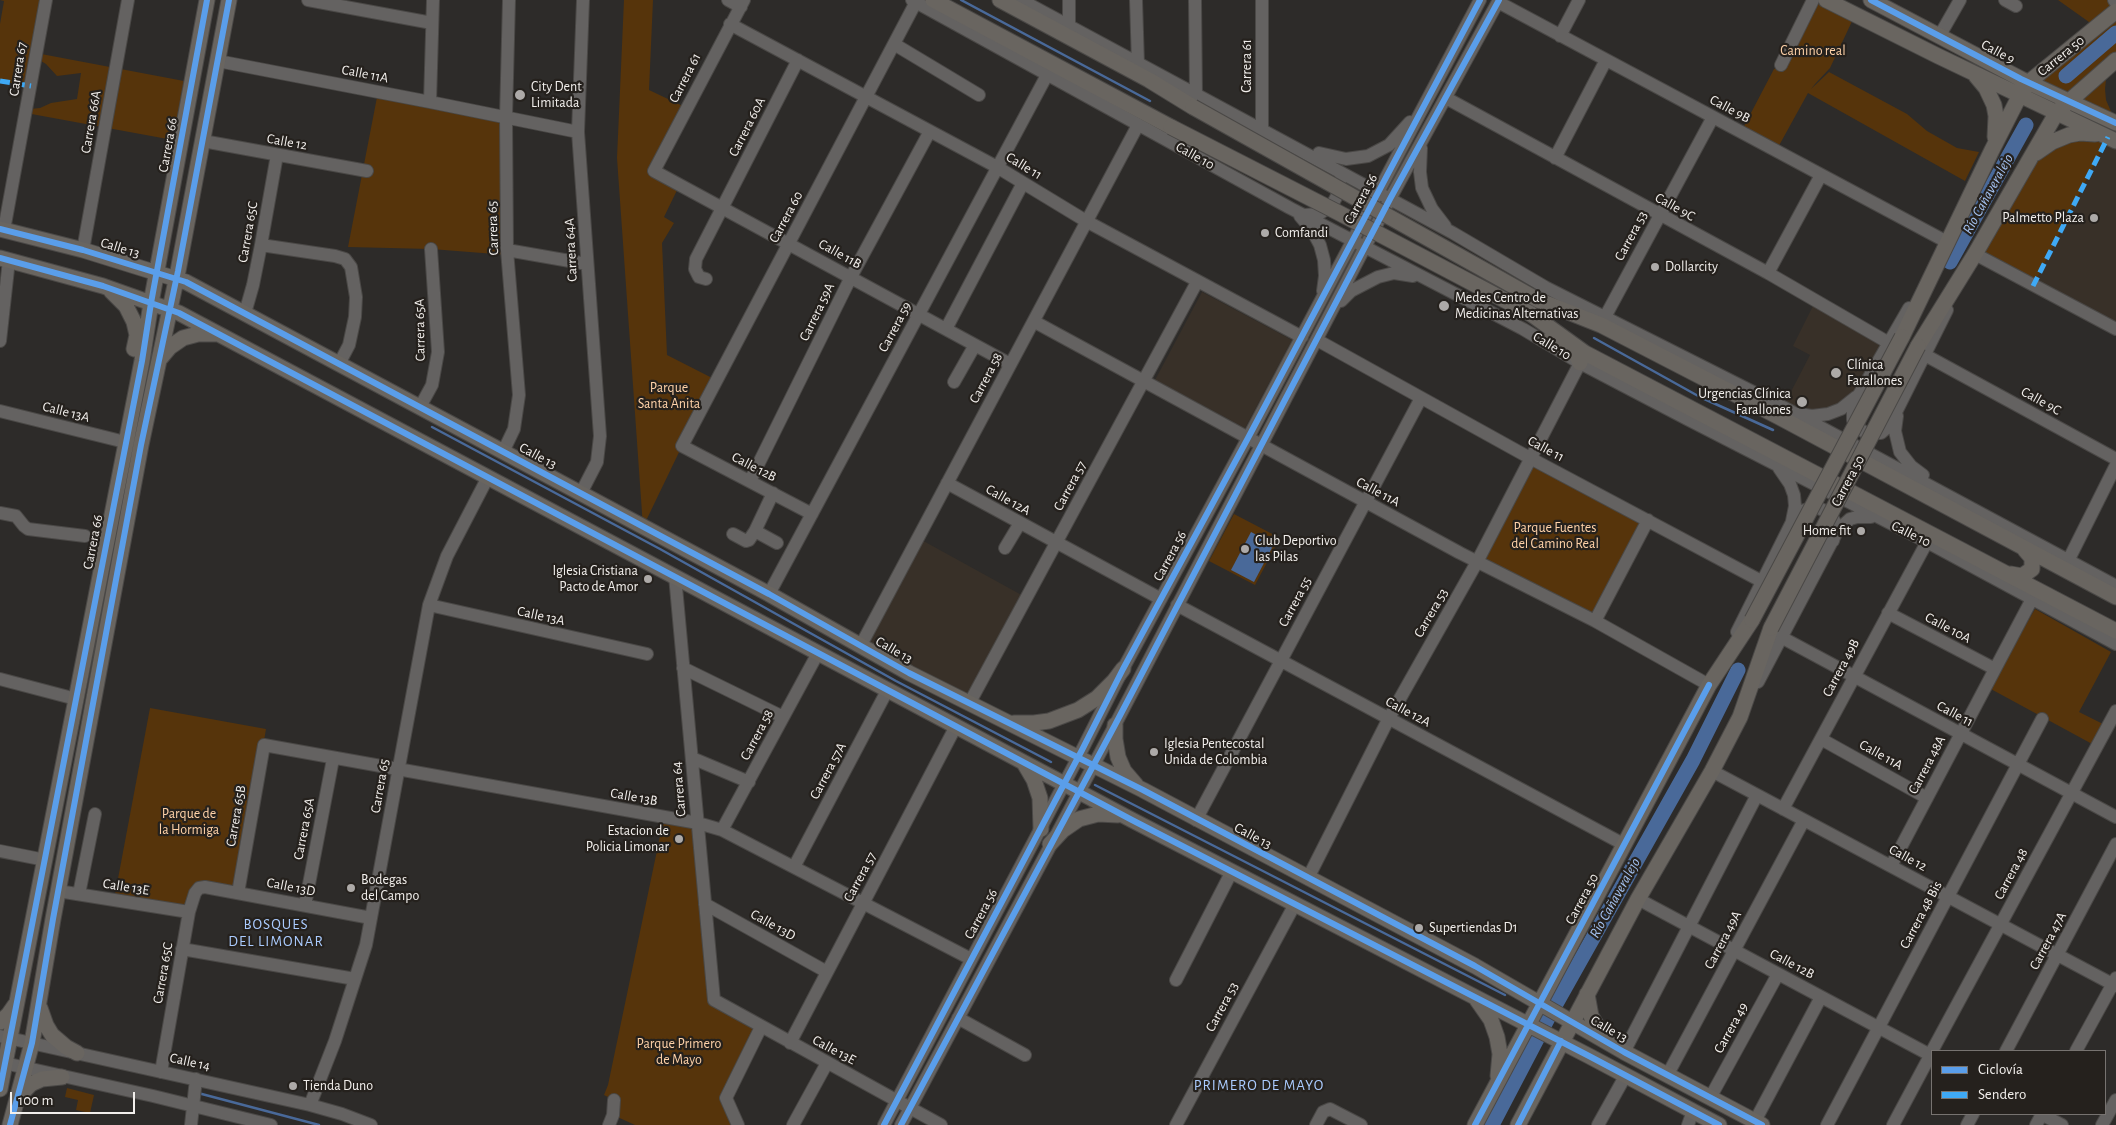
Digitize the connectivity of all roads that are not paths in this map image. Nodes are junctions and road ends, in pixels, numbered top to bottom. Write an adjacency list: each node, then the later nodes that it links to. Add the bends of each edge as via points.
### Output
1 (46, 0): 84 (street, Carrera 67)
2 (128, 0): 92 (street, Carrera 66A)
3 (207, 0): 99 (main road, Carrera 66)
4 (228, 0): 38 (main road)
5 (308, 0): 23 (street)
6 (433, 0): 29 (street)
7 (509, 0): 54 (street, Carrera 65)
8 (583, 0): 58 (street, Carrera 64A)
9 (728, 0): 26 (street)
10 (1000, 0): 43 (main road)
11 (1021, 0): 31 (street)
12 (1069, 0): 31 (street)
13 (1136, 0): 39 (street)
14 (1195, 0): 49 (street)
15 (1262, 0): 59 (street, Carrera 61)
16 (1480, 0): 51 (street, Carrera 56)
17 (1579, 0): 32 (street)
18 (1813, 0): 40 (street)
19 (1826, 0): 28 (main road, Calle 9)
20 (1851, 0): 28 (main road)
21 (1960, 0): 33 (street)
22 (1499, 1): 32 (street, Calle 9B); 48 (street, Carrera 56)
23 (326, 2): 29 (street)
24 (923, 2): 34 (street, Carrera 60); 42 (street, Calle 10); 56 (main road, Calle 10)
25 (1881, 2): 33 (main road, Calle 9)
26 (742, 3): 30 (street, Carrera 61)
27 (2116, 11): 44 (main road, Carrera 50)
28 (1856, 15): 41 (main road, Calle 9)
29 (432, 23): 50 (street)
30 (730, 24): 35 (street, Calle 11); 70 (street, Carrera 61)
31 (1069, 27): 39 (street)
32 (1560, 36): 36 (street, Calle 9B)
33 (1940, 36): 44 (main road, Calle 9)
34 (894, 44): 45 (street); 47 (street, Carrera 60)
35 (798, 60): 47 (street, Calle 11); 76 (street, Carrera 60A)
36 (1606, 60): 53 (street, Calle 9B); 67 (street)
37 (2116, 60): 52 (main road, Carrera 50)
38 (218, 61): 50 (street, Calle 11A); 62 (main road)
39 (1138, 64): 43 (street)
40 (1781, 65)
41 (1973, 73): 46 (main road, Calle 9); 64 (main road, via 1986,88 1994,105 1996,125)
42 (1047, 74): 56 (street, Calle 10); 68 (street, Carrera 59)
43 (1151, 76): 49 (main road)
44 (2033, 84): 46 (main road, Carrera 50); 52 (main road, Calle 9)
45 (980, 95)
46 (2024, 96): 52 (main road, Calle 9); 64 (main road, Carrera 50)
47 (866, 97): 57 (street, Calle 11); 88 (street, Carrera 60)
48 (1446, 98): 60 (street, Carrera 56); 67 (street, Calle 9C)
49 (1195, 101): 59 (street); 112 (main road, bridge, via 1538,300)
50 (430, 102): 54 (street, Calle 11A)
51 (1426, 103): 63 (street, via 1393,141 1368,156 1334,158); 74 (street, Carrera 56)
52 (2060, 105): 55 (main road, Calle 9); 61 (main road, Calle 9); 66 (main road, Carrera 50)
53 (1713, 117): 72 (street, Calle 9B); 79 (street, Carrera 53)
54 (506, 118): 58 (street, Calle 11A); 93 (street, Carrera 65)
55 (2116, 123)
56 (1145, 124): 77 (street, Calle 10); 82 (street, Carrera 58); 123 (main road, Calle 10, bridge, via 1171,127 1341,214 1531,314)
57 (930, 131): 68 (street, Calle 11); 101 (street, Carrera 59A)
58 (578, 132): 96 (street, Carrera 64A)
59 (1262, 132): 63 (street)
60 (1426, 133): 75 (street, Carrera 56); 85 (street, via 1420,156 1422,188 1432,209)
61 (2112, 139): 66 (main road, via 2085,132 2069,135)
62 (203, 141): 65 (street, Calle 12); 102 (main road)
63 (1291, 145): 71 (street)
64 (1992, 150): 87 (main road, Carrera 50)
65 (276, 155): 69 (street, Calle 12); 89 (street, Carrera 65C)
66 (2031, 157): 94 (main road, Carrera 50)
67 (1555, 158): 79 (street, Calle 9C)
68 (997, 167): 73 (street, Calle 11); 111 (street, Carrera 59)
69 (366, 171)
70 (654, 171): 76 (street, Calle 11B)
71 (1343, 173): 74 (street); 78 (street, via 1336,199 1326,210); 80 (street, via 1363,193)
72 (1821, 175): 87 (street, Calle 9B); 100 (street)
73 (1023, 183): 82 (street, Calle 11); 115 (street)
74 (1379, 193): 75 (street); 80 (street, Carrera 56)
75 (1390, 199): 80 (street, Carrera 56); 81 (street)
76 (722, 207): 88 (street, Calle 11B); 103 (street, Carrera 60A, via 696,259 695,269)
77 (1290, 208): 78 (street, Calle 10); 108 (street, via 1302,217 1320,244 1325,276)
78 (1304, 215): 83 (street, Calle 10)
79 (1659, 215): 100 (street, Calle 9C); 112 (street, Carrera 53)
80 (1374, 217): 81 (street, via 1398,213); 83 (street, via 1346,225); 86 (street, Carrera 56); 90 (street, Carrera 56); 97 (street, via 1382,241)
81 (1427, 220): 85 (street); 98 (street, via 1415,227 1404,242 1403,252)
82 (1086, 221): 105 (street, Calle 11); 113 (street, Carrera 58)
83 (1321, 224): 86 (street, Calle 10)
84 (2, 230): 92 (main road, Calle 13)
85 (1453, 233): 112 (street)
86 (1353, 241): 90 (street, Calle 10); 108 (street, Carrera 56)
87 (1947, 242): 121 (main road, Carrera 50)
88 (789, 244): 101 (street, Calle 11B); 142 (street, Carrera 60)
89 (262, 245): 110 (street, Carrera 65C); 128 (street, via 336,256 351,267 356,296 354,326)
90 (1365, 247): 97 (street, Calle 10); 114 (street, Carrera 56)
91 (431, 249): 135 (street, Carrera 65A, via 438,352 432,385)
92 (83, 250): 99 (main road, Calle 13)
93 (507, 250): 96 (street); 143 (street, Carrera 65, via 520,395 514,429)
94 (1975, 254): 116 (street); 125 (main road, Carrera 50)
95 (4, 259): 106 (main road); 119 (street)
96 (587, 264): 151 (street, Carrera 64A, via 600,436 596,462)
97 (1397, 264): 98 (street, Calle 10)
98 (1410, 270): 104 (street, Calle 10)
99 (157, 273): 102 (main road, Calle 13); 107 (main road, Carrera 66)
100 (1768, 273): 121 (street, Calle 9C)
101 (851, 277): 111 (street, Calle 11B); 149 (street, Carrera 59A)
102 (177, 279): 109 (main road); 110 (main road, Calle 13)
103 (706, 279)
104 (1428, 280): 114 (street, via 1394,274 1378,277 1351,291); 122 (street, Calle 10)
105 (1197, 282): 118 (street, Calle 11); 131 (street, Carrera 57)
106 (103, 286): 107 (main road); 140 (main road, via 126,306 137,335 119,429)
107 (151, 303): 109 (main road); 140 (main road, Carrera 66)
108 (1318, 308): 118 (street, Carrera 56)
109 (171, 310): 117 (main road); 127 (main road)
110 (245, 313): 128 (main road, Calle 13)
111 (919, 314): 115 (street, Calle 11B); 156 (street, Carrera 59)
112 (1603, 321): 130 (main road)
113 (1035, 322): 129 (street, Carrera 58); 131 (street, Calle 11A)
114 (1325, 324): 120 (street, Carrera 56)
115 (946, 329): 124 (street, Calle 11B)
116 (2116, 329)
117 (218, 334): 127 (main road, via 183,338 170,347); 148 (main road)
118 (1302, 337): 139 (street, Carrera 56)
119 (0, 339)
120 (1316, 340): 134 (street, Calle 11); 141 (street, Carrera 56)
121 (1895, 340): 133 (street, Carrera 50); 198 (main road, Carrera 50, bridge, via 1752,620)
122 (1546, 341): 123 (main road); 126 (street, Calle 10)
123 (1571, 344): 126 (main road); 172 (main road, Calle 10)
124 (975, 345): 129 (street, Calle 11B); 132 (street)
125 (1922, 351): 137 (street, Carrera 50); 145 (street, Calle 9C); 187 (main road, Carrera 50, bridge)
126 (1580, 363): 144 (street, Carrera 53); 146 (street, Calle 10)
127 (157, 364): 175 (main road)
128 (339, 364): 135 (main road, Calle 13)
129 (1010, 364): 150 (street, Carrera 58)
130 (1711, 377): 136 (street); 168 (main road, via 1779,417)
131 (1144, 381): 139 (street, Calle 11A); 167 (street, Carrera 57)
132 (954, 382)
133 (1861, 391): 136 (street, via 1847,406 1828,414 1807,415); 137 (street, via 1853,405 1852,415 1862,431 1881,433)
134 (1421, 398): 144 (street, Calle 11); 154 (street, Carrera 55)
135 (420, 407): 143 (main road, Calle 13)
136 (1783, 407): 153 (street)
137 (1898, 410): 153 (street, via 1895,431 1903,456 1916,470)
138 (0, 411): 140 (street, Calle 13A)
139 (1248, 438): 141 (street, Calle 11A); 180 (street, Carrera 56)
140 (125, 442): 174 (main road, Carrera 66)
141 (1261, 445): 154 (street, Calle 11A); 183 (street, Carrera 56)
142 (682, 446): 149 (street, Calle 12B)
143 (503, 452): 151 (main road, Calle 13)
144 (1530, 458): 158 (street, Calle 11); 171 (street, Carrera 53)
145 (2116, 459)
146 (1771, 462): 157 (street, Calle 10); 160 (street, via 1785,475 1792,489 1795,506)
147 (2116, 465): 170 (street)
148 (488, 477): 173 (main road); 182 (street, Carrera 65, via 447,556)
149 (750, 481): 152 (street, Calle 12B)
150 (947, 483): 159 (street, Calle 12A); 189 (street, Carrera 58)
151 (581, 493): 178 (main road, Calle 13)
152 (773, 493): 156 (street, Calle 12B); 161 (street)
153 (1957, 500): 170 (street)
154 (1366, 502): 171 (street, Calle 11A); 192 (street, Carrera 55)
155 (0, 513): 163 (street, via 16,516 28,529)
156 (812, 514): 178 (street, Carrera 59)
157 (1879, 519): 164 (street, Carrera 50, via 1866,516 1850,519 1838,530); 165 (street, Calle 10)
158 (1648, 520): 176 (street, Calle 11); 185 (street)
159 (1020, 523): 167 (street, Calle 12A); 169 (street)
160 (1791, 524): 164 (street, via 1806,508 1826,509 1835,521); 176 (street, Carrera 50)
161 (754, 532): 162 (street, via 746,541); 166 (street)
162 (733, 534)
163 (85, 536)
164 (1833, 541): 187 (street, Carrera 50)
165 (1927, 542): 181 (street, Calle 10); 184 (street, Carrera 49B)
166 (778, 544)
167 (1056, 544): 180 (street, Calle 12A); 201 (street, Carrera 57)
168 (2021, 546): 172 (main road, via 2032,558 2032,569 2020,576); 179 (main road)
169 (1005, 548)
170 (2069, 559): 177 (street)
171 (1477, 562): 185 (street, Calle 11A); 204 (street, Carrera 53)
172 (2007, 573): 186 (main road, Calle 10)
173 (675, 576): 190 (main road); 193 (street, Carrera 64)
174 (98, 579): 175 (main road); 200 (main road, Carrera 66)
175 (116, 582): 225 (main road)
176 (1763, 582): 198 (street, Carrera 50)
177 (2116, 586)
178 (770, 594): 189 (main road, Calle 13)
179 (2116, 597)
180 (1161, 599): 194 (street, Carrera 56)
181 (2032, 599): 188 (street, Calle 10); 195 (street, Carrera 48A)
182 (429, 605): 191 (street, Calle 13A); 218 (street, Carrera 65)
183 (1177, 605): 192 (street, Calle 12A); 207 (street, Carrera 56)
184 (1888, 613): 195 (street, Calle 10A); 196 (street, Carrera 49B)
185 (1595, 621): 198 (street, Calle 11A)
186 (2116, 631)
187 (1776, 633): 196 (street, Calle 11); 219 (main road, Carrera 50, via 1740,717)
188 (2116, 644)
189 (861, 645): 201 (main road, Calle 13)
190 (818, 653): 199 (main road); 203 (street, Carrera 58)
191 (647, 654)
192 (1281, 661): 204 (street, Calle 12A); 233 (street, Carrera 55)
193 (683, 668): 203 (street); 212 (street, Carrera 64)
194 (1123, 669): 206 (main road, via 1097,698 1071,714 1041,722); 213 (street, Carrera 56)
195 (1995, 669): 209 (street, Carrera 48A)
196 (1854, 677): 209 (street, Calle 11); 210 (street, Carrera 49B)
197 (0, 679): 200 (street)
198 (1709, 685): 240 (main road, Carrera 50)
199 (888, 689): 208 (main road); 244 (street, Carrera 57A)
200 (76, 699): 222 (main road, Carrera 66)
201 (970, 704): 206 (main road, Calle 13)
202 (2116, 711): 226 (street, Carrera 48)
203 (783, 718): 220 (street, Carrera 58)
204 (1389, 718): 240 (street, Calle 12A); 246 (street, Carrera 53)
205 (2042, 719): 217 (street, Carrera 48 Bis)
206 (1008, 722): 213 (main road, Calle 13)
207 (1115, 725): 216 (street, Carrera 56); 223 (main road, via 1115,746 1121,765 1132,782)
208 (956, 726): 215 (main road); 253 (street, Carrera 57)
209 (1961, 734): 217 (street, Calle 11); 228 (street, Carrera 48A)
210 (1820, 739): 228 (street, Calle 11A); 229 (street, Carrera 49B)
211 (264, 745): 214 (street, Calle 13B); 249 (street, Carrera 65B)
212 (692, 758): 220 (street); 235 (street, Carrera 64)
213 (1078, 758): 216 (main road, Calle 13); 221 (street, Carrera 56)
214 (333, 759): 218 (street, Calle 13B); 256 (street, Carrera 65A)
215 (1024, 763): 221 (main road); 236 (main road, via 1040,798)
216 (1093, 765): 223 (main road, Calle 13); 224 (street, Carrera 56)
217 (2018, 765): 226 (street, Calle 11); 251 (street, Carrera 48 Bis)
218 (398, 770): 235 (street, Calle 13B); 259 (street, Carrera 65)
219 (1712, 771): 227 (street, Calle 12); 252 (main road, Carrera 50)
220 (749, 782): 237 (street, Carrera 58)
221 (1064, 784): 224 (main road); 236 (street, Carrera 56)
222 (58, 789): 225 (main road); 242 (main road, Carrera 66)
223 (1143, 790): 233 (main road, Calle 13)
224 (1078, 791): 232 (main road); 238 (street, Carrera 56)
225 (77, 793): 248 (main road)
226 (2072, 794): 231 (street, Calle 11); 261 (street, Carrera 48)
227 (1757, 795): 229 (street, Calle 12); 262 (street)
228 (1927, 798): 243 (street, Carrera 48A)
229 (1783, 809): 234 (street, Calle 12)
230 (95, 814): 250 (street)
231 (2116, 817)
232 (1132, 820): 238 (main road, via 1110,814 1085,817 1068,826); 245 (main road)
233 (1196, 820): 246 (main road, Calle 13)
234 (1804, 820): 243 (street, Calle 12); 264 (street, Carrera 49A)
235 (698, 823): 237 (street, Calle 13B); 254 (street, Carrera 64)
236 (1041, 829): 266 (street, Carrera 56)
237 (722, 830): 244 (street, Calle 13B)
238 (1050, 844): 282 (street, Carrera 56)
239 (2116, 844): 265 (street, Carrera 47A)
240 (1625, 845): 270 (main road, Carrera 50)
241 (0, 852): 242 (street)
242 (45, 860): 258 (main road, Carrera 66)
243 (1891, 866): 251 (street, Calle 12)
244 (794, 867): 253 (street, Calle 13B)
245 (1232, 871): 255 (main road); 271 (street)
246 (1308, 878): 273 (main road, Calle 13)
247 (205, 887): 249 (street, Calle 13D); 257 (street, Carrera 65C, via 195,893)
248 (58, 891): 250 (street, Calle 13E); 260 (main road)
249 (238, 893): 256 (street, Calle 13D)
250 (79, 894): 257 (street, Calle 13E)
251 (1948, 897): 261 (street, Calle 12); 287 (street, Carrera 48 Bis)
252 (1638, 899): 262 (street, Calle 12B); 275 (main road, Carrera 50)
253 (863, 903): 266 (street, Calle 13B); 267 (street, Carrera 57)
254 (705, 904): 267 (street, Calle 13D); 279 (street, Carrera 64)
255 (1295, 904): 277 (main road); 334 (street, Carrera 53)
256 (305, 905): 259 (street, Calle 13D)
257 (189, 912): 263 (street, Carrera 65C)
258 (34, 915): 260 (main road, via 43,922); 274 (main road, Carrera 66)
259 (371, 918): 269 (street, Carrera 65)
260 (53, 919): 278 (main road)
261 (2001, 925): 265 (street, Calle 12); 293 (street, Carrera 48)
262 (1689, 926): 264 (street, Calle 12B); 296 (street)
263 (182, 949): 269 (street); 306 (street, Carrera 65C)
264 (1734, 950): 268 (street, Calle 12B); 308 (street, Carrera 49A)
265 (2057, 955): 272 (street, Calle 12); 294 (street, Carrera 47A)
266 (971, 959): 317 (street, Carrera 56)
267 (827, 972): 292 (street, Carrera 57)
268 (1778, 974): 276 (street, Calle 12B); 313 (street, Carrera 49)
269 (356, 979): 318 (street, Carrera 65)
270 (1554, 979): 273 (main road, via 1534,990); 280 (main road, Carrera 50)
271 (1176, 980)
272 (2115, 983): 295 (street)
273 (1514, 989): 280 (main road, Calle 13); 281 (main road, via 1520,998 1520,1006)
274 (19, 994): 284 (main road, via 11,1011); 288 (main road, Carrera 66)
275 (1587, 994): 283 (main road, Carrera 50); 290 (main road, via 1593,1020)
276 (1821, 997): 287 (street, Calle 12B); 323 (street)
277 (1476, 998): 281 (main road); 311 (main road, via 1487,1012 1497,1037 1500,1063)
278 (39, 1000): 291 (main road); 297 (main road, via 49,1030 61,1044)
279 (714, 1000): 286 (street, Calle 13E)
280 (1543, 1006): 283 (main road, Calle 13); 285 (main road, Carrera 50)
281 (1506, 1014): 285 (main road)
282 (958, 1018): 299 (street); 320 (street, Carrera 56)
283 (1569, 1020): 289 (main road, Carrera 50); 290 (main road, Calle 13)
284 (0, 1022)
285 (1531, 1026): 289 (main road); 311 (main road, Carrera 50)
286 (762, 1027): 292 (street, Calle 13E); 329 (street, via 726,1098)
287 (1879, 1027): 298 (street, Calle 12B); 341 (street, Carrera 48 Bis)
288 (6, 1037): 291 (street, Calle 14); 302 (main road, Carrera 66)
289 (1558, 1040): 301 (main road); 304 (main road, Carrera 50)
290 (1608, 1042): 296 (main road, Calle 13)
291 (32, 1043): 297 (street, Calle 14); 305 (main road)
292 (790, 1043): 303 (street, Calle 13E)
293 (1934, 1050)
294 (2007, 1050)
295 (2077, 1050)
296 (1624, 1052): 308 (main road, Calle 13)
297 (77, 1053): 306 (street, Calle 14)
298 (1931, 1053)
299 (1024, 1055)
300 (1931, 1055): 342 (street, Carrera 48)
301 (1589, 1056): 304 (main road, via 1570,1055); 307 (main road)
302 (3, 1062): 305 (street); 312 (main road, Carrera 66)
303 (827, 1063): 317 (street, Calle 13E); 330 (street)
304 (1549, 1065): 338 (main road, Carrera 50)
305 (27, 1069): 309 (street); 314 (main road)
306 (161, 1072): 310 (street, Calle 14)
307 (1624, 1074): 322 (main road); 339 (street)
308 (1668, 1074): 313 (main road, Calle 13)
309 (62, 1077): 314 (main road, via 48,1077 35,1082); 319 (street)
310 (196, 1079): 318 (street, Calle 14); 319 (street)
311 (1495, 1088): 337 (main road, Carrera 50)
312 (0, 1089)
313 (1710, 1098): 323 (main road, Calle 13)
314 (18, 1099): 324 (main road)
315 (614, 1100): 328 (street, via 613,1115)
316 (2116, 1100): 344 (street)
317 (897, 1101): 320 (street, Calle 13E); 331 (street, Carrera 56)
318 (310, 1105): 327 (street, Calle 14)
319 (193, 1107): 325 (street); 326 (street)
320 (910, 1108): 332 (street, Carrera 56); 333 (street, Calle 13E)
321 (2044, 1115): 343 (street)
322 (1691, 1118): 340 (main road)
323 (1757, 1124)
324 (10, 1125)
325 (191, 1125)
326 (271, 1125)
327 (371, 1125)
328 (608, 1125)
329 (738, 1125)
330 (793, 1125)
331 (884, 1125)
332 (901, 1125)
333 (940, 1125)
334 (1176, 1125)
335 (1316, 1125): 336 (street, via 1327,1110)
336 (1362, 1125)
337 (1475, 1125)
338 (1518, 1125)
339 (1598, 1125)
340 (1719, 1125)
341 (1827, 1125)
342 (1893, 1125)
343 (2062, 1125)
344 (2102, 1125)

